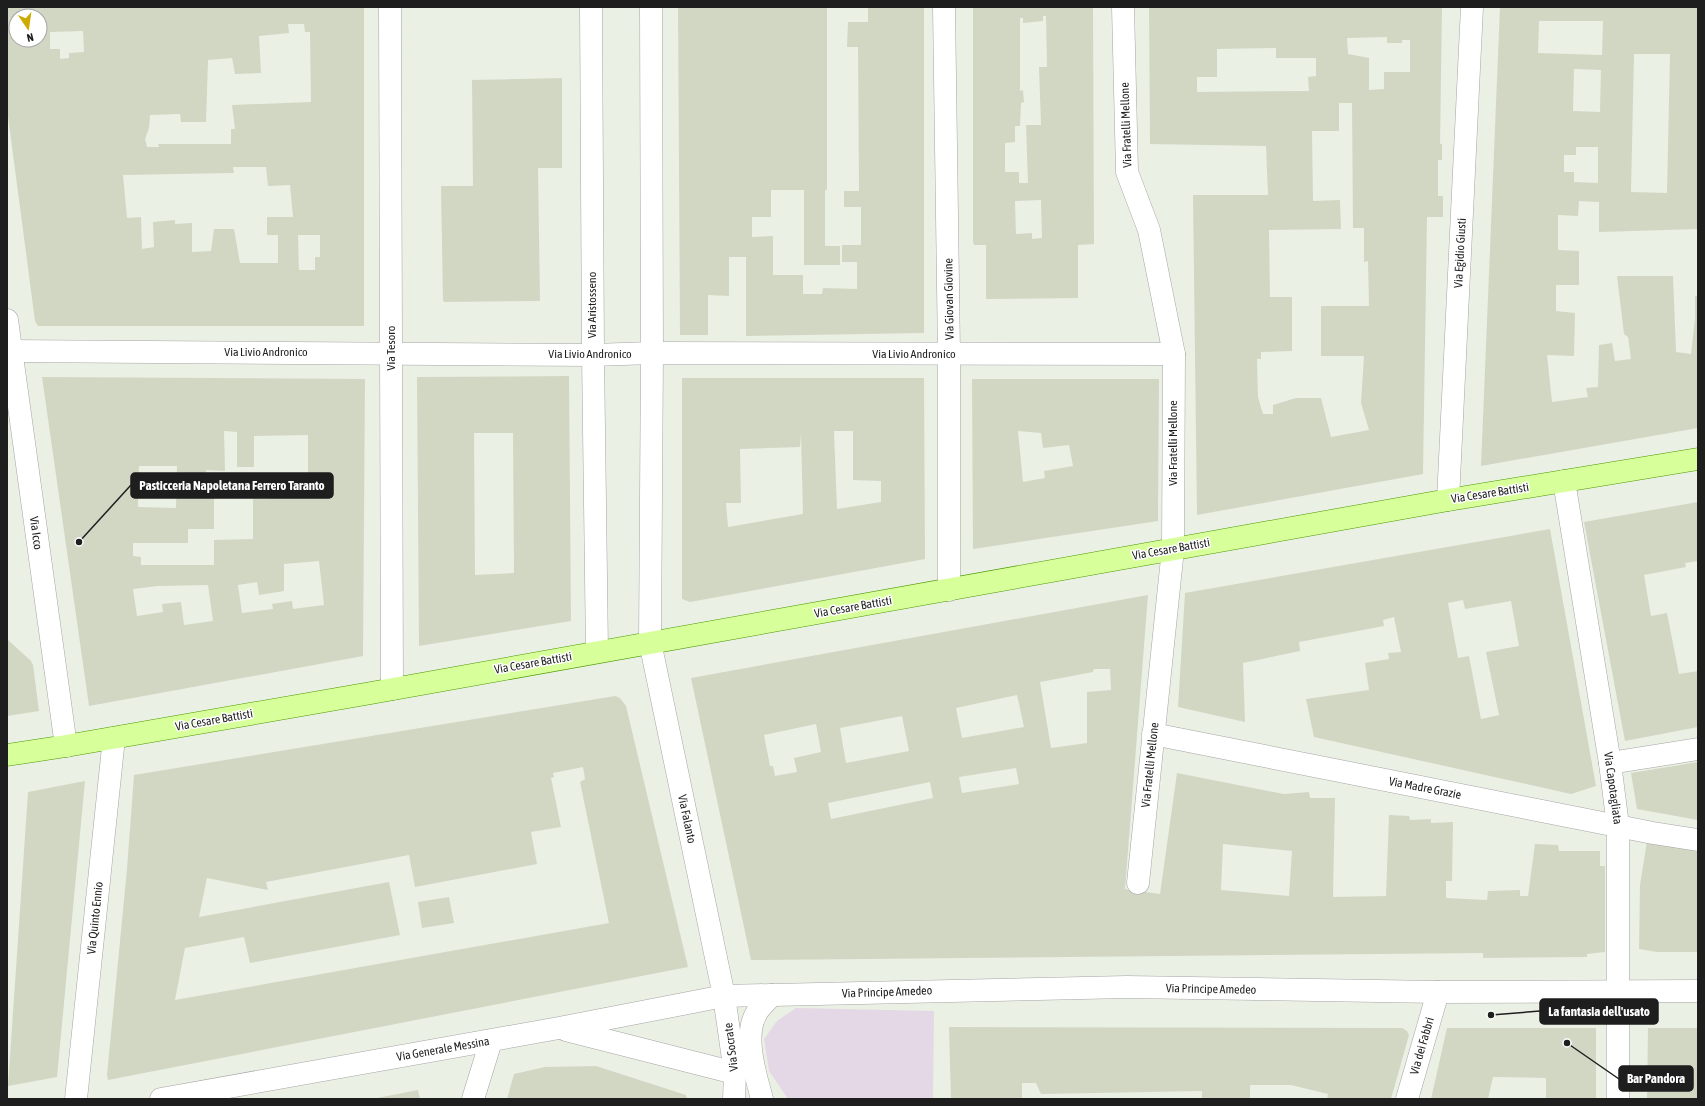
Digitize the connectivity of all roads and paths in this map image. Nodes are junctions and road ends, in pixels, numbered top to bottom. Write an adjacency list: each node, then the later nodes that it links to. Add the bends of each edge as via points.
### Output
1 (390, 7): 9 (street, Via Tesoro)
2 (591, 7): 13 (street, Via Aristosseno)
3 (651, 7): 10 (street)
4 (944, 7): 11 (street, Via Giovan Giovine)
5 (1123, 7): 12 (street, Via Fratelli Mellone, via 1127,172 1149,230)
6 (1472, 7): 16 (street, Via Egidio Giusti)
7 (7, 320): 8 (street, Via Icco)
8 (9, 351): 9 (street, Via Livio Andronico); 24 (street, Via Icco)
9 (391, 352): 13 (street, Via Livio Andronico); 21 (street, Via Tesoro)
10 (652, 353): 11 (street, Via Livio Andronico); 13 (street, Via Livio Andronico); 19 (street)
11 (950, 354): 12 (street, Via Livio Andronico); 18 (street, Via Giovan Giovine)
12 (1174, 354): 17 (street, Via Fratelli Mellone)
13 (592, 355): 20 (street, Via Aristosseno)
14 (1698, 459): 15 (main road, Via Cesare Battisti)
15 (1564, 481): 16 (main road, Via Cesare Battisti); 27 (street, Via Capotagliata)
16 (1448, 500): 17 (main road, Via Cesare Battisti)
17 (1173, 549): 18 (main road, Via Cesare Battisti); 22 (street, Via Fratelli Mellone)
18 (949, 590): 19 (main road, Via Cesare Battisti)
19 (650, 642): 20 (main road, Via Cesare Battisti); 35 (street, Via Falanto)
20 (597, 651): 21 (main road, Via Cesare Battisti)
21 (392, 689): 23 (main road, Via Cesare Battisti)
22 (1153, 734): 28 (street, Via Madre Grazie); 30 (street, Via Fratelli Mellone)
23 (114, 738): 24 (main road, Via Cesare Battisti); 39 (street, Via Quinto Ennio)
24 (66, 746): 26 (main road, Via Cesare Battisti)
25 (1698, 749): 27 (street)
26 (7, 754)
27 (1610, 763): 28 (street, Via Capotagliata)
28 (1618, 826): 29 (street, Via Madre Grazie); 33 (street, Via Capotagliata)
29 (1698, 840)
30 (1138, 883)
31 (1698, 991): 33 (street, Via Principe Amedeo)
32 (1438, 992): 33 (street, Via Principe Amedeo); 34 (street, Via Principe Amedeo, via 1126,987); 44 (street, Via dei Fabbri)
33 (1617, 992): 45 (street, Via Capotagliata)
34 (772, 995): 35 (street, Via Principe Amedeo); 43 (street, via 755,1014 750,1038)
35 (724, 996): 36 (street, Via Generale Messina); 38 (street, Via Socrate)
36 (559, 1028): 37 (street, Via Generale Messina); 38 (street)
37 (490, 1041): 40 (street, Via Generale Messina); 41 (street)
38 (735, 1073): 42 (street, Via Socrate)
39 (76, 1099)
40 (161, 1099)
41 (473, 1099)
42 (734, 1099)
43 (762, 1099)
44 (1407, 1099)
45 (1618, 1099)

